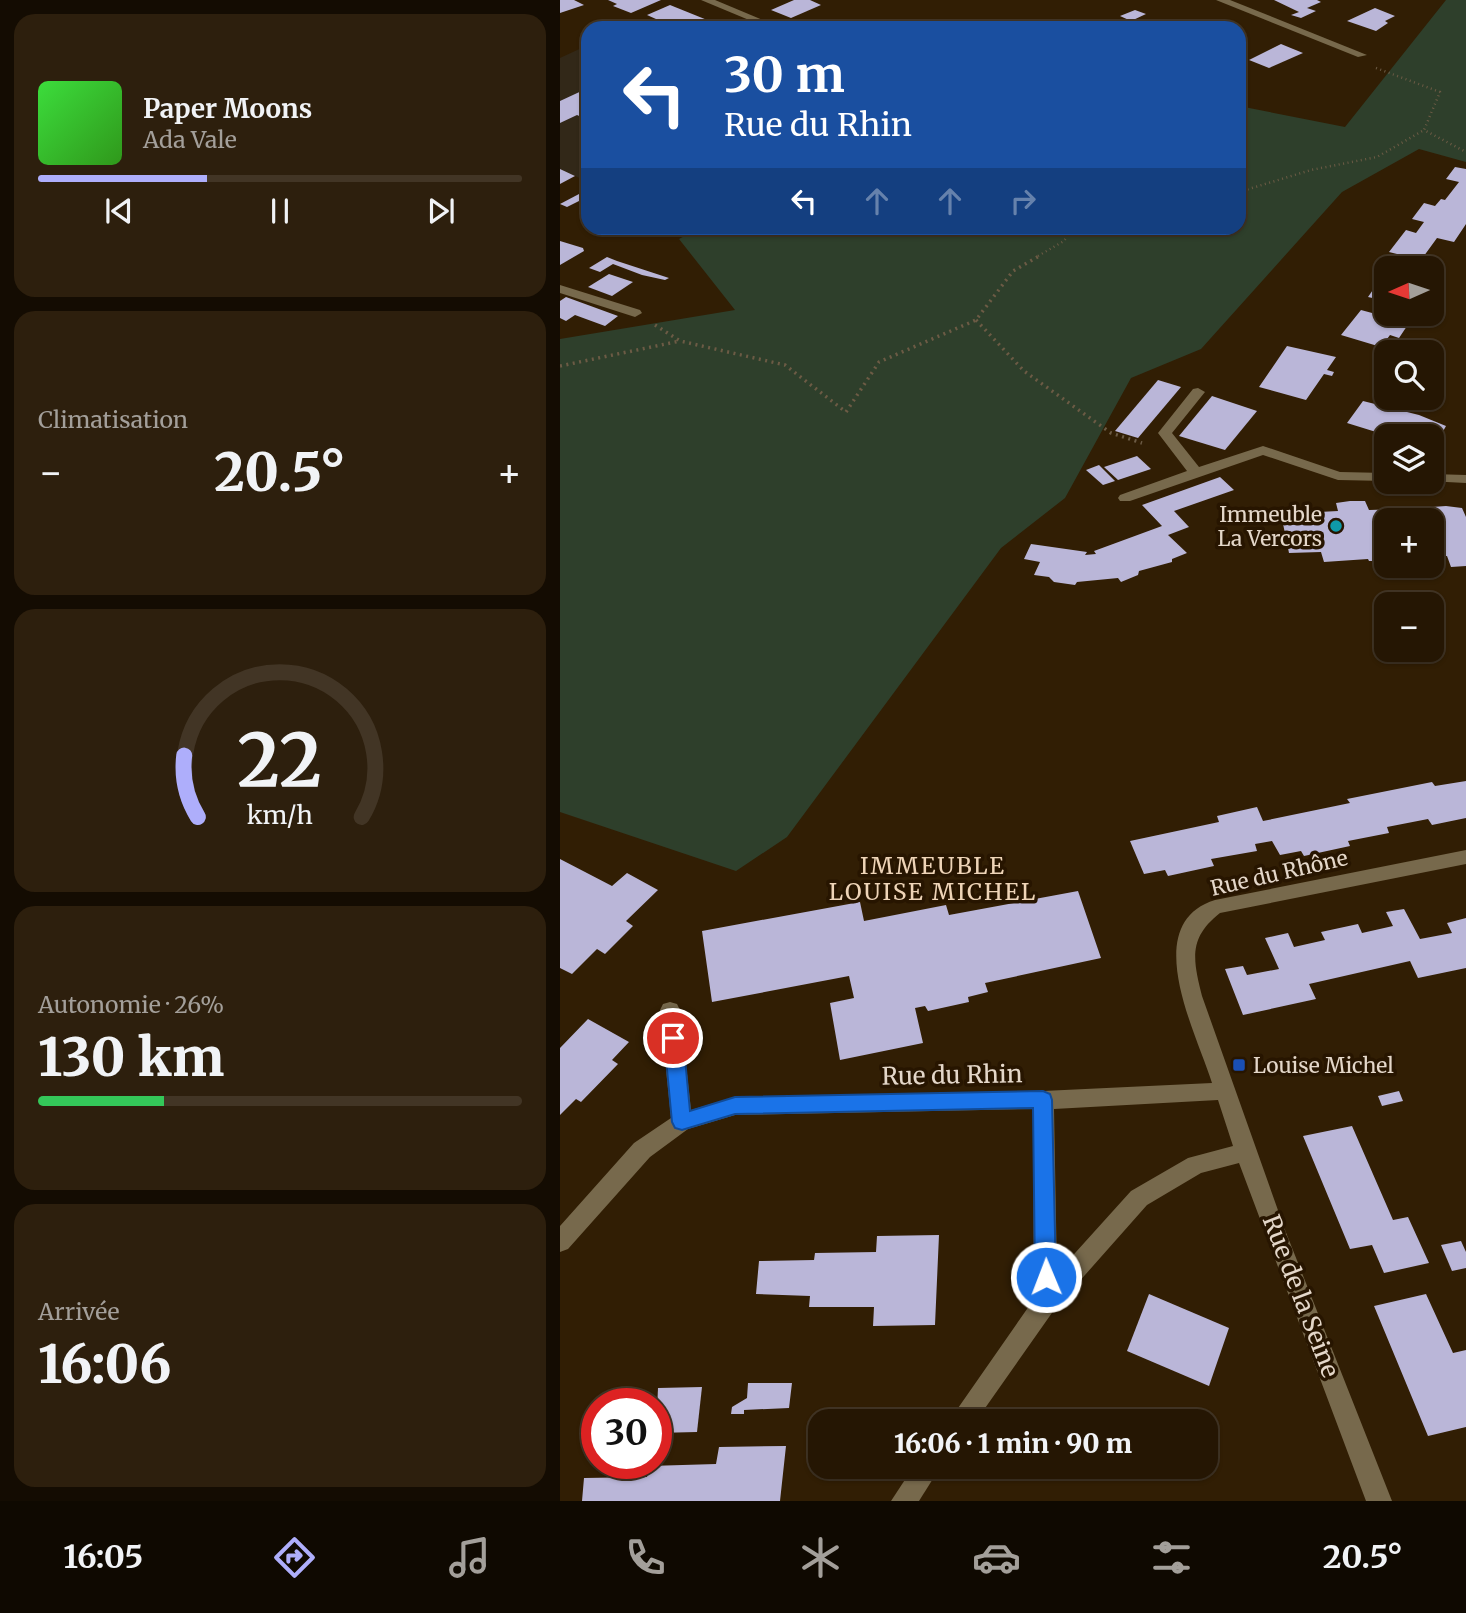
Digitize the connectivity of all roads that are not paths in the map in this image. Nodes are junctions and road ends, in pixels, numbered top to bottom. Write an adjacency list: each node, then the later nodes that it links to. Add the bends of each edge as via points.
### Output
1 (706, 0): 3 (street)
2 (1221, 0): 4 (street)
3 (759, 21)
4 (1362, 54)
5 (560, 289): 6 (street)
6 (635, 313)
7 (1198, 392): 8 (street, via 1165,433)
8 (1196, 473): 9 (street, via 1263,450 1338,476); 12 (street)
9 (1374, 477)
10 (1444, 478): 11 (street)
11 (1466, 479)
12 (1125, 498)
13 (1466, 857): 15 (street, Rue du Rhône, via 1215,907 1200,917 1188,933 1186,972)
14 (670, 1010): 17 (street)
15 (1224, 1091): 16 (street, Rue du Rhin); 18 (street, Rue de la Seine)
16 (1043, 1100): 17 (street, Rue du Rhin, via 735,1106); 20 (street)
17 (682, 1122): 19 (street, Rue du Rhin, via 642,1150)
18 (1245, 1152): 20 (street, via 1196,1165 1139,1198); 24 (street, Rue de la Seine)
19 (560, 1242)
20 (1046, 1302): 21 (street)
21 (970, 1409)
22 (920, 1479): 23 (street)
23 (904, 1501)
24 (1379, 1501)

